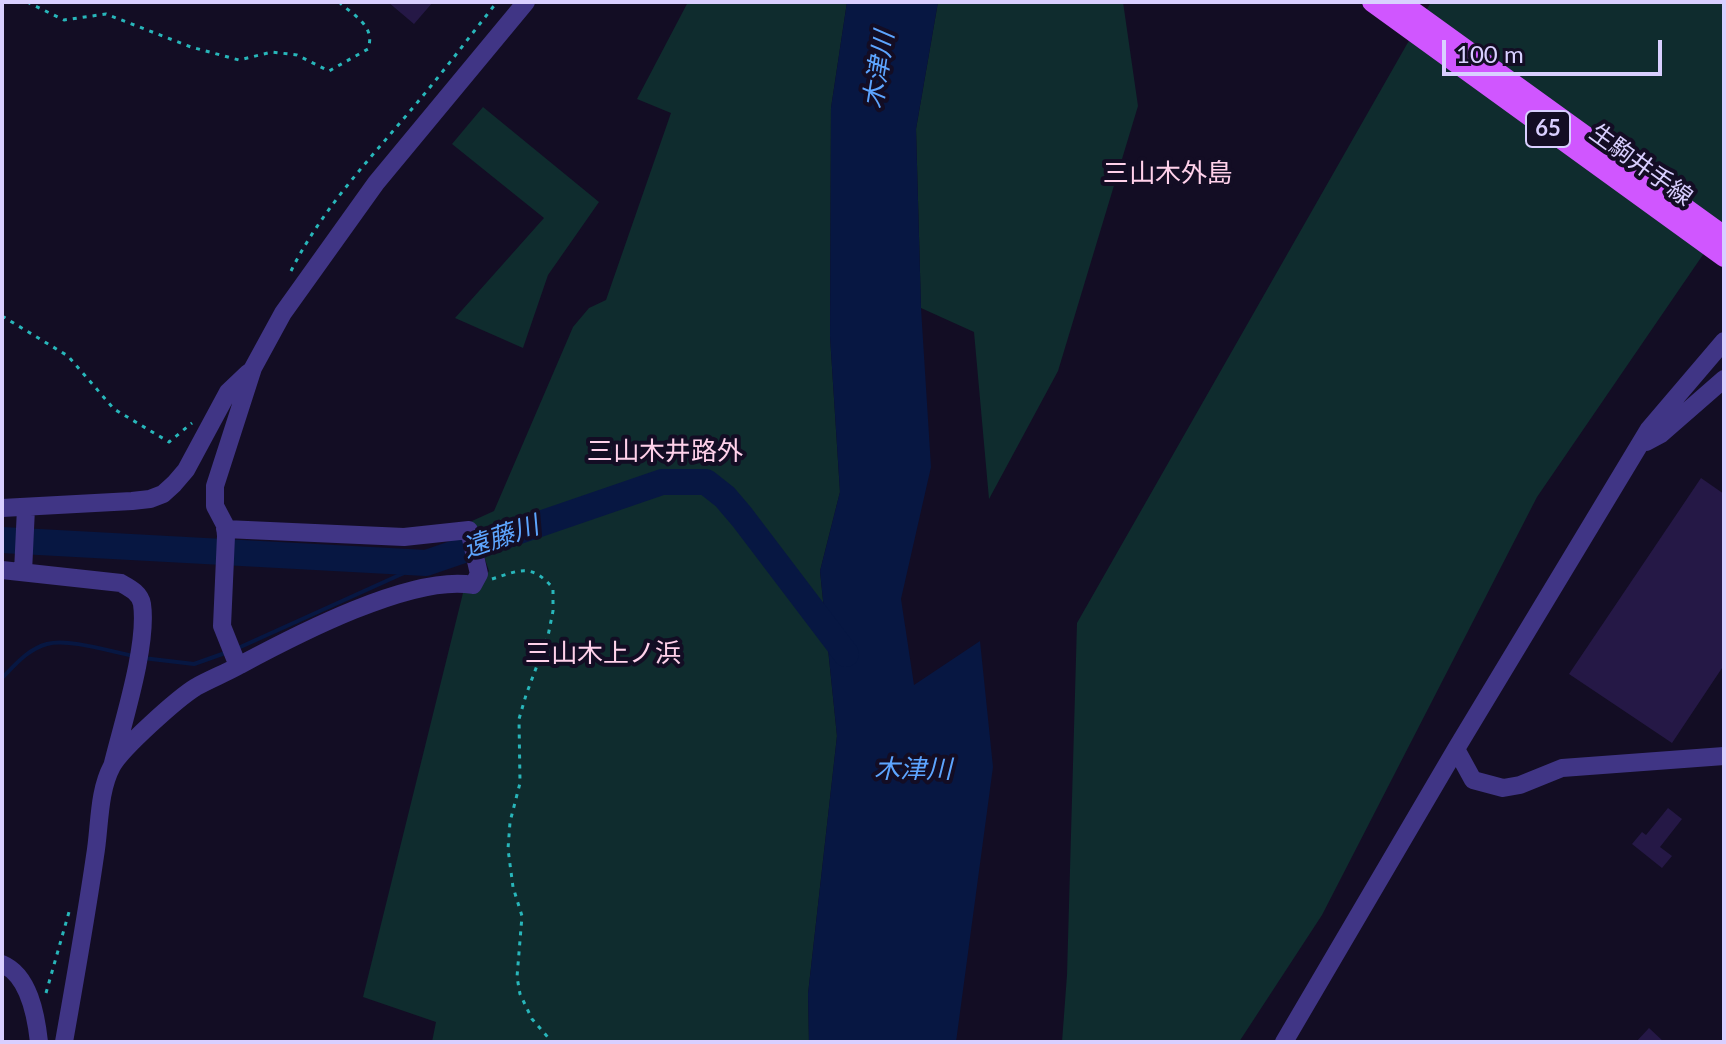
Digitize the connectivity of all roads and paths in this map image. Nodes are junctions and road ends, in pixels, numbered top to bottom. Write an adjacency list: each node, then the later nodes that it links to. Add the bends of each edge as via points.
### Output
1 (27, 2): 2 (path, via 64,20 106,14 239,60 272,52 297,55 329,71 368,49 371,39 369,29)
2 (339, 2)
3 (526, 2): 10 (street, via 376,183 283,313)
4 (1372, 2): 7 (main road, 生駒井手線 / 65)
5 (1400, 2): 6 (main road, 生駒井手線 / 65)
6 (1724, 236)
7 (1724, 257)
8 (2, 316): 12 (path, via 68,356 114,409 169,442)
9 (1724, 341): 13 (street)
10 (253, 368): 15 (street, via 228,392 186,470 163,494); 16 (street, via 215,486 215,506)
11 (1724, 379): 13 (street, via 1661,434)
12 (198, 418)
13 (1639, 446): 21 (street)
14 (2, 508): 15 (street)
15 (26, 514): 17 (street)
16 (225, 529): 19 (street, via 404,537 469,530 479,574); 20 (street, via 222,626)
17 (23, 566): 18 (street); 23 (street, via 121,583 142,602 139,652)
18 (2, 570)
19 (473, 585): 20 (street, via 419,589 363,607 281,641); 27 (path, via 524,569 553,588 548,636 519,719 520,783 508,849 522,916 520,994)
20 (238, 666): 23 (street, via 195,688)
21 (1456, 749): 22 (street, via 1473,780 1503,788 1562,768); 28 (street)
22 (1724, 756)
23 (112, 765): 26 (street, via 100,809)
24 (2, 964): 25 (street, via 20,976)
25 (39, 1042)
26 (64, 1042)
27 (552, 1042)
28 (1284, 1042)

